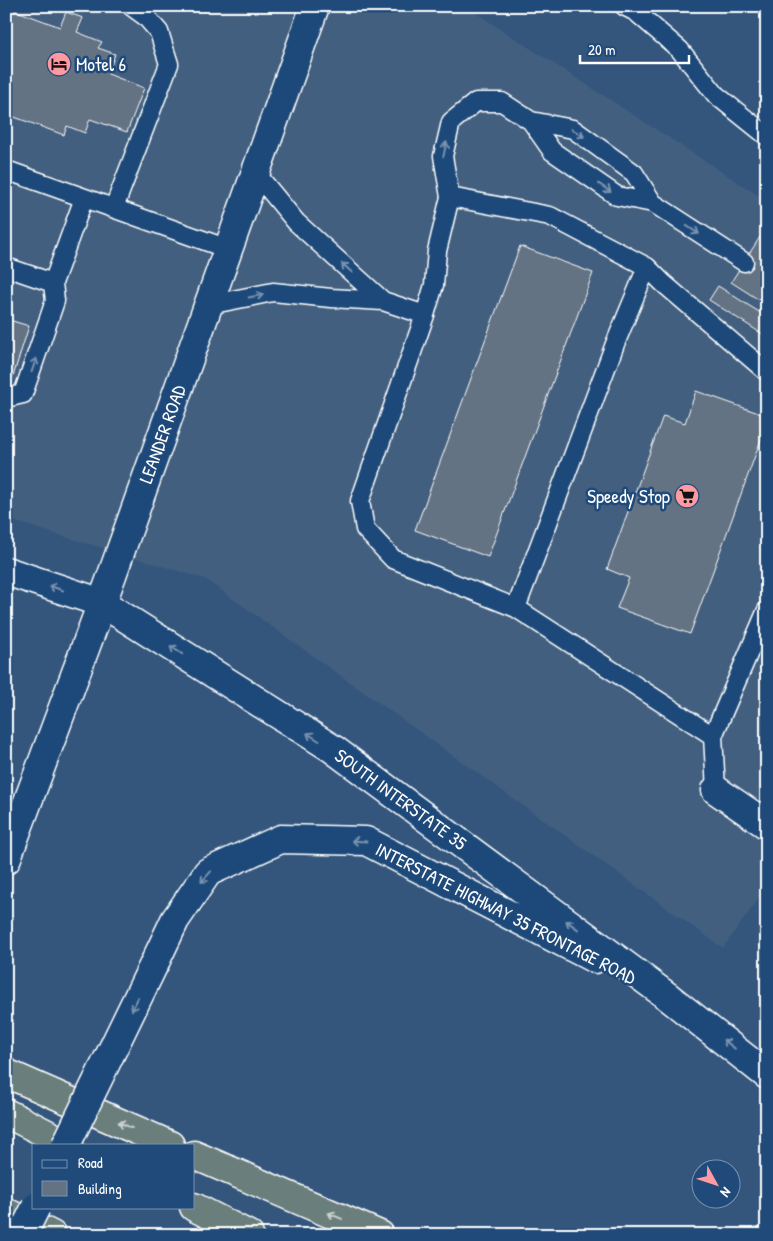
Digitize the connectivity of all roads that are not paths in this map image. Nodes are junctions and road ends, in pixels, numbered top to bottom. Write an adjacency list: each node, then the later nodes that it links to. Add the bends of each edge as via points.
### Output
1 (131, 6): 11 (lane, via 159,32 168,64)
2 (315, 6): 7 (main road, LEANDER ROAD)
3 (624, 6): 5 (lane, via 636,12 680,50 716,95)
4 (531, 121): 8 (lane, one-way to 4, via 443,156 451,122 476,102 502,102); 10 (lane, one-way to 10, via 552,151 617,196); 10 (lane, one-way to 10, via 573,129 634,174)
5 (767, 136)
6 (6, 170): 9 (lane)
7 (255, 172): 12 (main road, LEANDER ROAD); 17 (lane, one-way to 7, via 296,222)
8 (450, 197): 15 (lane, via 550,216); 19 (lane, via 437,251 434,285)
9 (84, 198): 11 (lane); 16 (lane)
10 (652, 203): 13 (lane, one-way to 13)
11 (114, 208): 12 (lane)
12 (228, 249): 18 (main road, LEANDER ROAD)
13 (744, 262)
14 (6, 267): 16 (lane)
15 (648, 267): 20 (lane); 24 (lane, via 615,344)
16 (53, 283): 21 (lane, one-way to 16, via 24,394 56,301)
17 (383, 301): 18 (lane, one-way to 17, via 273,292); 19 (lane)
18 (208, 305): 23 (main road, LEANDER ROAD)
19 (425, 315): 24 (lane, via 360,501 365,528 393,560)
20 (767, 372)
21 (6, 398)
22 (6, 571): 23 (main road, SOUTH INTERSTATE 35, one-way to 22)
23 (102, 603): 29 (main road, LEANDER ROAD); 30 (main road, SOUTH INTERSTATE 35, one-way to 23, via 334,749)
24 (516, 608): 26 (lane)
25 (767, 610): 26 (lane)
26 (713, 736): 27 (lane)
27 (716, 790): 28 (main road)
28 (767, 825)
29 (6, 860)
30 (667, 996): 32 (main road, SOUTH INTERSTATE 35, one-way to 30); 35 (main road, INTERSTATE HIGHWAY 35 FRONTAGE ROAD, one-way to 35, bridge, via 366,841 281,839 208,872 176,920)
31 (6, 1073): 36 (highway, one-way to 31)
32 (767, 1075)
33 (6, 1113): 34 (highway)
34 (66, 1144)
35 (68, 1144)
36 (168, 1144)
37 (195, 1155): 44 (highway, one-way to 37)
38 (36, 1208): 41 (main road, bridge)
39 (195, 1208): 43 (highway)
40 (6, 1212): 42 (highway)
41 (22, 1235)
42 (52, 1235)
43 (249, 1235)
44 (380, 1235)

